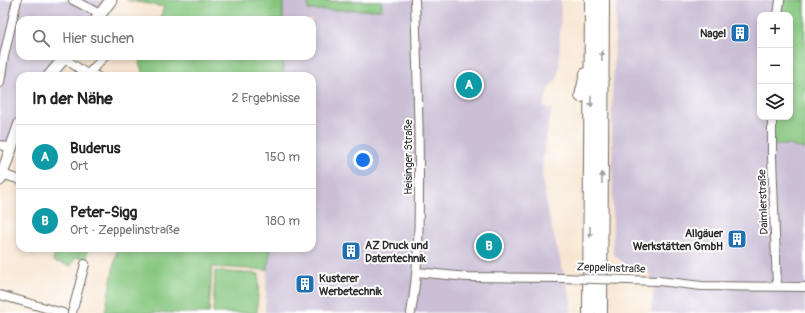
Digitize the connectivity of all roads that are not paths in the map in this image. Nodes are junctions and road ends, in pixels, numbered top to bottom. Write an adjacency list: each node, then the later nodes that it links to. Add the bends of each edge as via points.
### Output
1 (17, 0): 12 (street)
2 (73, 0): 9 (street)
3 (111, 0): 10 (main road)
4 (416, 0): 28 (street, Heisinger Straße, via 419,109)
5 (590, 0): 11 (highway)
6 (603, 0): 33 (highway, one-way to 6, via 602,245)
7 (780, 0): 8 (street)
8 (778, 12)
9 (97, 16)
10 (99, 16)
11 (591, 49): 20 (highway); 29 (highway, one-way to 29)
12 (2, 56): 19 (street)
13 (62, 60): 16 (main road)
14 (68, 60): 17 (street)
15 (102, 60): 18 (street)
16 (52, 72)
17 (85, 72)
18 (94, 72)
19 (0, 83)
20 (581, 96)
21 (772, 120): 30 (street, Daimlerstraße)
22 (16, 132): 23 (main road)
23 (5, 146): 24 (main road)
24 (1, 177): 25 (street)
25 (16, 179)
26 (581, 245): 29 (highway)
27 (85, 264): 35 (street)
28 (416, 272): 30 (street, Zeppelinstraße, bridge, via 467,276 659,281 702,286); 36 (street, Heisinger Straße)
29 (590, 275): 37 (highway)
30 (777, 286): 31 (street, Zeppelinstraße)
31 (805, 287)
32 (0, 295): 34 (street)
33 (605, 310)
34 (63, 313)
35 (72, 313)
36 (410, 313)
37 (590, 313)

